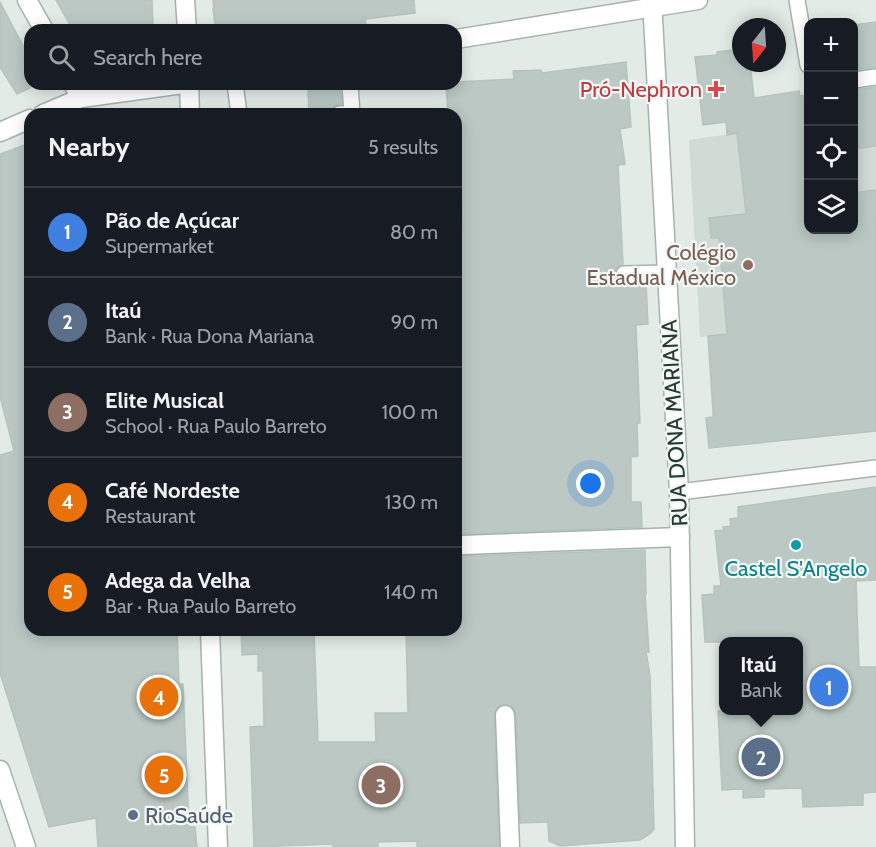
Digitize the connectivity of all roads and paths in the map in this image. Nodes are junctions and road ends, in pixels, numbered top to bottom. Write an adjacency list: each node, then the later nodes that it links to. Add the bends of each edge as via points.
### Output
1 (27, 0): 6 (street)
2 (185, 0): 7 (street)
3 (698, 0): 5 (street)
4 (797, 0): 9 (lane)
5 (652, 4): 8 (street); 23 (street, RUA DONA MARIANA)
6 (41, 24)
7 (187, 24)
8 (462, 38)
9 (804, 41)
10 (876, 77): 11 (lane)
11 (858, 79)
12 (92, 90): 16 (street)
13 (189, 90): 18 (street)
14 (236, 90): 19 (lane)
15 (350, 90): 20 (lane)
16 (77, 91): 17 (street)
17 (52, 108)
18 (190, 108)
19 (238, 108)
20 (352, 108)
21 (24, 122): 22 (street)
22 (0, 132)
23 (667, 273): 24 (lane); 26 (street, RUA DONA MARIANA)
24 (624, 274)
25 (876, 468): 26 (lane)
26 (679, 492): 27 (street, RUA DONA MARIANA)
27 (680, 537): 28 (street); 35 (street, RUA DONA MARIANA)
28 (462, 545)
29 (210, 636): 33 (street)
30 (505, 715): 34 (street)
31 (0, 770): 32 (street)
32 (26, 847)
33 (218, 847)
34 (510, 847)
35 (685, 847)

